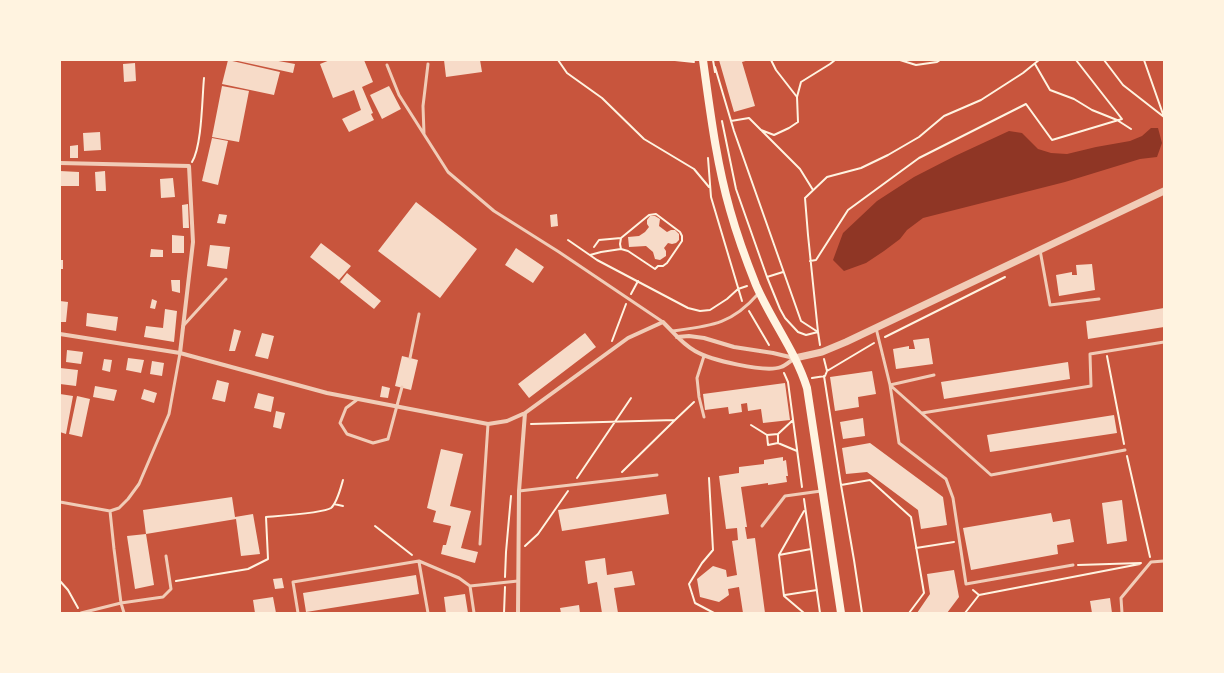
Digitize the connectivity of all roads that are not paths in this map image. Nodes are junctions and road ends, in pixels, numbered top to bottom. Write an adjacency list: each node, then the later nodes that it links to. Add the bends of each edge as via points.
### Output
1 (703, 60): 9 (main road, via 720,168 730,211)
2 (428, 64): 4 (lane, via 423,106)
3 (387, 65): 4 (lane, via 399,95)
4 (424, 135): 12 (lane, via 448,172 494,211)
5 (60, 163): 13 (street, via 189,166 193,242)
6 (1164, 191): 7 (street)
7 (1040, 250): 10 (lane, via 1050,305); 14 (street)
8 (226, 278): 13 (lane)
9 (760, 293): 15 (lane, via 740,312 719,323); 22 (main road)
10 (1099, 299)
11 (419, 314): 21 (lane)
12 (663, 322): 15 (street); 29 (street, via 628,338)
13 (183, 326): 19 (street)
14 (876, 328): 22 (street, via 822,352); 25 (lane)
15 (672, 332): 17 (street)
16 (60, 334): 19 (street)
17 (677, 336): 20 (street); 22 (street, via 704,338 734,347)
18 (1164, 342): 30 (lane, via 1090,354 1091,386)
19 (180, 353): 27 (street); 38 (lane, via 169,414 138,484 119,508)
20 (704, 356): 22 (street, via 732,364 762,368 781,367); 31 (lane, via 697,378)
21 (410, 358)
22 (794, 358): 24 (main road)
23 (934, 375): 25 (lane)
24 (805, 380): 36 (main road); 55 (main road, via 812,390)
25 (890, 385): 30 (lane); 44 (lane, via 899,443 946,479 953,498 966,584)
26 (402, 388): 28 (lane)
27 (358, 399): 28 (street); 28 (lane, via 346,408 340,423 347,434 373,443 388,439)
28 (398, 407): 32 (street)
29 (525, 413): 32 (street, via 507,421); 35 (street)
30 (922, 413): 33 (lane, via 991,475)
31 (704, 417)
32 (488, 424): 40 (lane)
33 (1125, 450)
34 (657, 476): 35 (lane)
35 (519, 491): 45 (street)
36 (822, 491): 39 (lane, via 785,496); 54 (main road)
37 (60, 502): 38 (lane)
38 (110, 512): 47 (lane)
39 (762, 526)
40 (480, 544)
41 (166, 556): 47 (lane, via 171,589 163,597)
42 (419, 561): 46 (lane, via 459,578); 50 (lane, via 293,582); 51 (lane)
43 (1164, 561): 56 (lane, via 1151,562 1120,598)
44 (1072, 565)
45 (518, 581): 46 (lane); 53 (street)
46 (470, 586): 52 (lane)
47 (121, 603): 48 (lane); 49 (lane)
48 (81, 613)
49 (124, 613)
50 (298, 613)
51 (428, 613)
52 (474, 613)
53 (518, 613)
54 (841, 613)
55 (846, 613)
56 (1122, 613)

